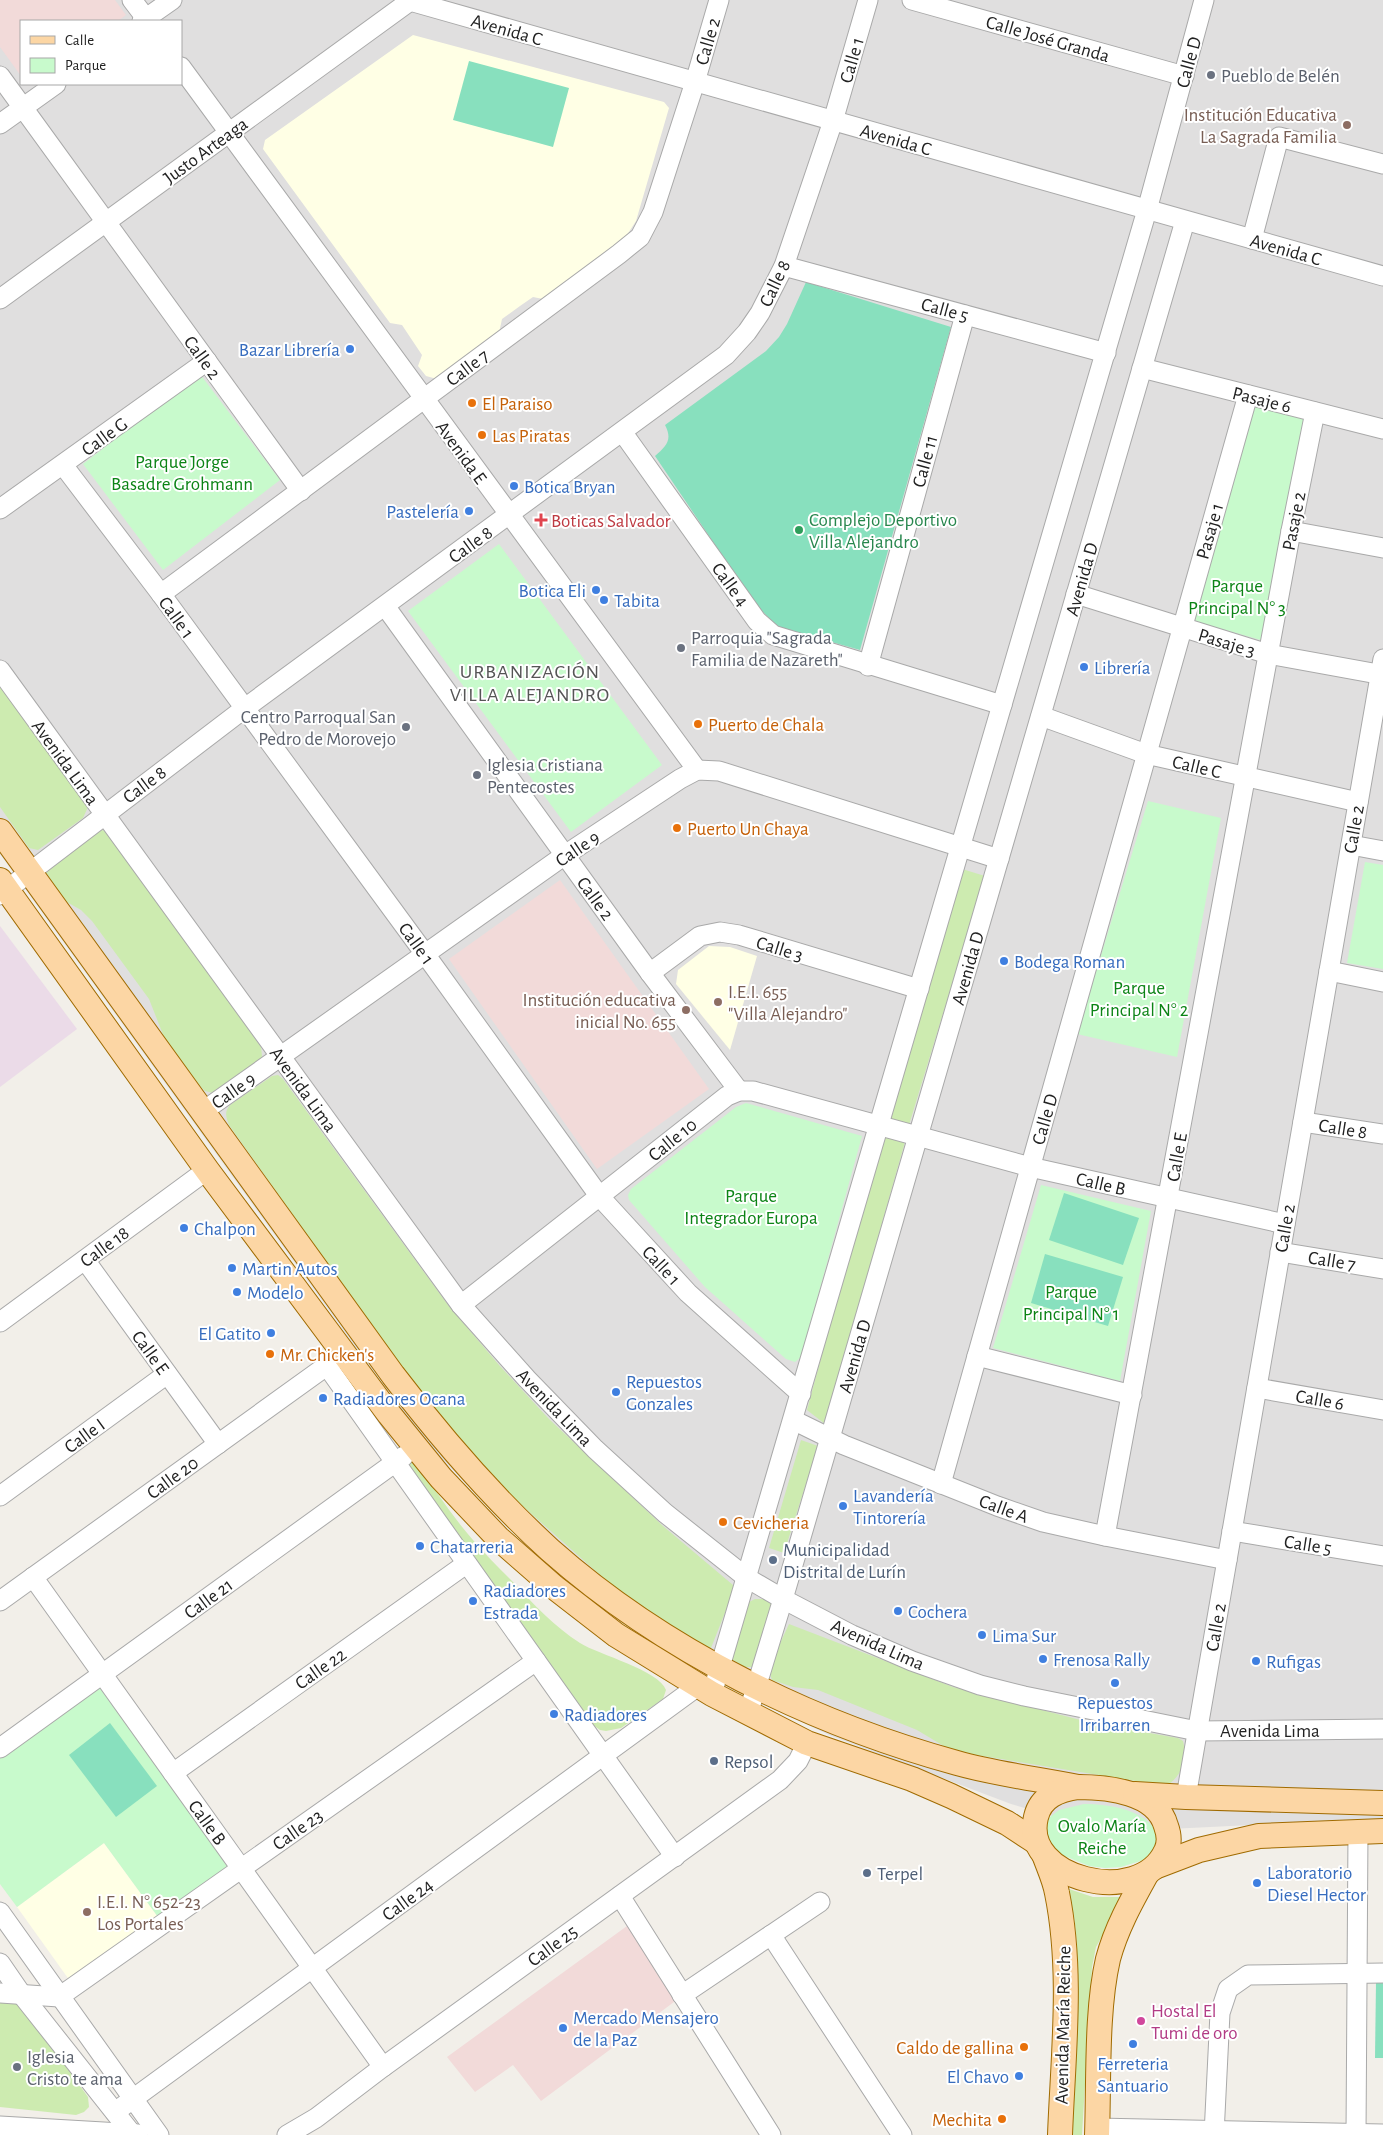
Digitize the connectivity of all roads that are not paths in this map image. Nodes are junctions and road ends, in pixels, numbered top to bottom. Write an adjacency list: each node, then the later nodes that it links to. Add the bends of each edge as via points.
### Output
1 (132, 0): 9 (street)
2 (172, 0): 9 (street)
3 (719, 0): 13 (street, Calle 2)
4 (868, 0): 16 (street, Calle 1)
5 (912, 0): 12 (street, Calle José Granda)
6 (1204, 0): 12 (street, Calle D)
7 (409, 1): 8 (street, Avenida C); 18 (street, Justo Arteaga)
8 (464, 8): 13 (street, Avenida C)
9 (145, 20)
10 (182, 68): 18 (street)
11 (0, 76): 15 (street, Calle 2)
12 (1184, 76): 20 (street, Calle D)
13 (695, 82): 16 (street, Avenida C); 32 (street, Calle 7, via 653,212 640,237)
14 (55, 85): 15 (street)
15 (23, 107): 17 (street); 22 (street, Calle 2)
16 (833, 121): 20 (street, Avenida C); 24 (street, Calle 8)
17 (0, 124)
18 (229, 132): 22 (street, Justo Arteaga); 32 (street, Avenida E)
19 (1383, 164): 23 (street, via 1280,137)
20 (1147, 210): 21 (street, Avenida C); 28 (street)
21 (1185, 221): 23 (street, Avenida C); 30 (street, Avenida D)
22 (106, 222): 26 (street, Justo Arteaga); 29 (street, Calle 2)
23 (1252, 239): 25 (street, Avenida C)
24 (784, 266): 27 (street, Calle 5); 35 (street, Calle 8, via 748,332 726,355)
25 (1383, 276)
26 (0, 300)
27 (965, 314): 28 (street, Calle 5); 47 (street, Calle 11)
28 (1106, 353): 50 (street)
29 (207, 362): 36 (street, Calle G); 37 (street, Calle 2)
30 (1142, 368): 31 (street, Pasaje 6); 43 (street, Avenida D)
31 (1248, 395): 33 (street, Pasaje 6); 45 (street, Pasaje 1)
32 (424, 399): 37 (street, Calle 7); 39 (street, Avenida E)
33 (1315, 412): 34 (street, Pasaje 6); 40 (street, Pasaje 2)
34 (1383, 429)
35 (623, 432): 39 (street, Calle 8); 47 (street, Calle 4, via 757,621 773,635)
36 (63, 465): 38 (street, Calle G); 42 (street, Calle 1)
37 (302, 491): 42 (street, Calle 7)
38 (0, 509)
39 (509, 516): 44 (street, Calle 8); 54 (street, Avenida E)
40 (1291, 532): 41 (street); 46 (street, Pasaje 2)
41 (1383, 548)
42 (160, 594): 51 (street, Calle 1)
43 (1076, 594): 45 (street, Pasaje 3); 52 (street, Avenida D)
44 (385, 606): 51 (street, Calle 8); 62 (street, Calle 2)
45 (1182, 628): 46 (street, Pasaje 3); 53 (street, Pasaje 1)
46 (1268, 654): 49 (street, Pasaje 3); 55 (street, Pasaje 2)
47 (868, 666): 50 (street, Calle 4)
48 (0, 670): 57 (street, Avenida Lima)
49 (1382, 670): 56 (street, Calle 2)
50 (1002, 705): 60 (street)
51 (245, 708): 57 (street, Calle 8); 66 (street, Calle 1)
52 (1041, 716): 53 (street, Calle C); 63 (street, Avenida D)
53 (1146, 754): 55 (street, Calle C); 78 (street, Calle D)
54 (696, 770): 60 (street, via 719,771); 62 (street, Calle 9)
55 (1246, 777): 56 (street, Calle C); 81 (street, Calle E)
56 (1358, 802): 59 (street, Calle 2)
57 (103, 815): 64 (street, Calle 8); 71 (street, Avenida Lima)
58 (0, 831): 64 (main road)
59 (1351, 845): 61 (street); 67 (street, Calle 2)
60 (961, 847): 63 (street); 70 (street)
61 (1383, 851)
62 (565, 855): 66 (street, Calle 9); 68 (street, Calle 2)
63 (999, 859): 77 (street, Avenida D)
64 (30, 872): 65 (street, Calle 8); 73 (main road)
65 (2, 888): 79 (main road)
66 (425, 954): 71 (street, Calle 9); 80 (street, Calle 1)
67 (1329, 971): 69 (street); 74 (street, Calle 2)
68 (650, 973): 70 (street, Calle 3, via 700,936 720,932); 72 (street, Calle 2)
69 (1383, 982)
70 (919, 989): 75 (street)
71 (280, 1057): 73 (street, Calle 9); 86 (street, Avenida Lima)
72 (739, 1091): 75 (street, via 753,1091); 80 (street, Calle 10, via 727,1096)
73 (202, 1112): 112 (main road, via 393,1375 483,1484 551,1551 595,1586 660,1633)
74 (1303, 1122): 76 (street, Calle 8); 82 (street, Calle 2)
75 (879, 1126): 77 (street); 92 (street)
76 (1383, 1134)
77 (918, 1138): 78 (street, Calle B); 96 (street, Avenida D)
78 (1030, 1167): 81 (street, Calle B); 88 (street, Calle D)
79 (207, 1170): 84 (street, Calle 18); 89 (main road)
80 (600, 1197): 86 (street, Calle 10); 92 (street, Calle 1, via 688,1294)
81 (1168, 1199): 82 (street, Calle B); 93 (street, Calle E)
82 (1285, 1224): 83 (street, Calle 2)
83 (1280, 1252): 85 (street, Calle 7); 91 (street, Calle 2)
84 (85, 1260): 87 (street, Calle 18); 90 (street, Calle E)
85 (1383, 1269)
86 (461, 1305): 108 (street, Avenida Lima, via 595,1449 665,1513)
87 (0, 1322)
88 (977, 1356): 93 (street); 100 (street, Calle D)
89 (335, 1360): 97 (street, Calle 20); 98 (main road); 99 (street)
90 (168, 1374): 97 (street, Calle E); 101 (street, Calle I)
91 (1257, 1388): 94 (street, Calle 6); 102 (street, Calle 2)
92 (801, 1394): 95 (street)
93 (1132, 1395): 103 (street, Calle E)
94 (1383, 1410)
95 (793, 1420): 96 (street, Calle A); 108 (street)
96 (830, 1438): 100 (street, Calle A); 109 (street, Avenida D)
97 (218, 1444): 107 (street, Calle 20)
98 (415, 1448): 99 (street, Calle 21); 115 (main road, via 468,1508 554,1587 616,1635)
99 (395, 1463): 106 (street); 113 (street, Calle 21)
100 (941, 1484): 103 (street, Calle A, via 1043,1522)
101 (0, 1496)
102 (1232, 1531): 104 (street, Calle 5); 105 (street, Calle 2)
103 (1105, 1536): 105 (street, Calle A)
104 (1383, 1556)
105 (1227, 1560): 118 (street, Calle 2)
106 (466, 1564): 111 (street); 122 (street, Calle 22)
107 (33, 1577): 110 (street, Calle 20); 113 (street, Calle B)
108 (747, 1578): 109 (street, Avenida Lima); 112 (street)
109 (783, 1599): 114 (street, Avenida D); 118 (street, Avenida Lima, via 852,1635 980,1685)
110 (0, 1601)
111 (536, 1661): 121 (street); 131 (street, Calle 23)
112 (721, 1668): 114 (main road); 115 (street)
113 (102, 1674): 120 (street, Calle 21); 122 (street, Calle B)
114 (756, 1687): 116 (street, Avenida D); 123 (main road, via 895,1745 960,1764)
115 (705, 1690): 116 (main road); 121 (street, Calle 24)
116 (748, 1714): 119 (main road)
117 (1383, 1729): 118 (street, Avenida Lima)
118 (1198, 1730): 125 (street, Calle 2)
119 (807, 1743): 129 (main road, via 912,1778 1007,1823); 130 (street, Calle 25, via 798,1761 780,1780)
120 (0, 1748)
121 (603, 1756): 130 (street); 138 (street, Calle 24)
122 (173, 1773): 131 (street, Calle B)
123 (1078, 1787): 124 (main road, via 1110,1788); 129 (main road, via 1062,1789 1047,1798 1037,1812 1033,1826)
124 (1125, 1793): 125 (main road); 132 (main road, via 1154,1806 1164,1819 1169,1834 1167,1850)
125 (1186, 1797): 126 (main road)
126 (1383, 1802)
127 (1383, 1831): 128 (main road)
128 (1358, 1832): 132 (main road, via 1259,1836 1199,1850); 139 (street)
129 (1040, 1850): 132 (main road, via 1069,1872 1097,1882 1131,1880); 158 (main road, Avenida María Reiche, via 1057,1892 1063,1938 1066,1997)
130 (675, 1857): 133 (street, Calle 25)
131 (241, 1868): 138 (street, Calle B); 144 (street, Calle 23)
132 (1151, 1870): 149 (main road, Avenida María Reiche, via 1121,1922 1108,1959 1102,2006)
133 (620, 1896): 143 (street); 145 (street, Calle 25)
134 (820, 1902): 136 (street)
135 (0, 1912): 144 (street)
136 (771, 1935): 143 (street); 157 (street)
137 (0, 1963): 142 (street)
138 (312, 1968): 145 (street, Calle B); 146 (street, Calle 24)
139 (1357, 1973): 140 (street); 150 (street, via 1248,1975 1228,1989 1220,2013); 152 (street)
140 (1383, 1973)
141 (0, 1993): 142 (street)
142 (22, 1995): 144 (street); 147 (street)
143 (682, 1995): 156 (street)
144 (59, 1997): 146 (street)
145 (383, 2067): 155 (street, Calle 25, via 316,2118)
146 (133, 2099): 147 (street, Calle 24); 154 (street)
147 (115, 2112): 151 (street)
148 (0, 2126): 151 (street)
149 (1097, 2131): 150 (street)
150 (1214, 2133): 152 (street)
151 (140, 2134)
152 (1356, 2134): 153 (street)
153 (1383, 2134)
154 (159, 2135)
155 (287, 2135)
156 (771, 2135)
157 (902, 2135)
158 (1060, 2135)

